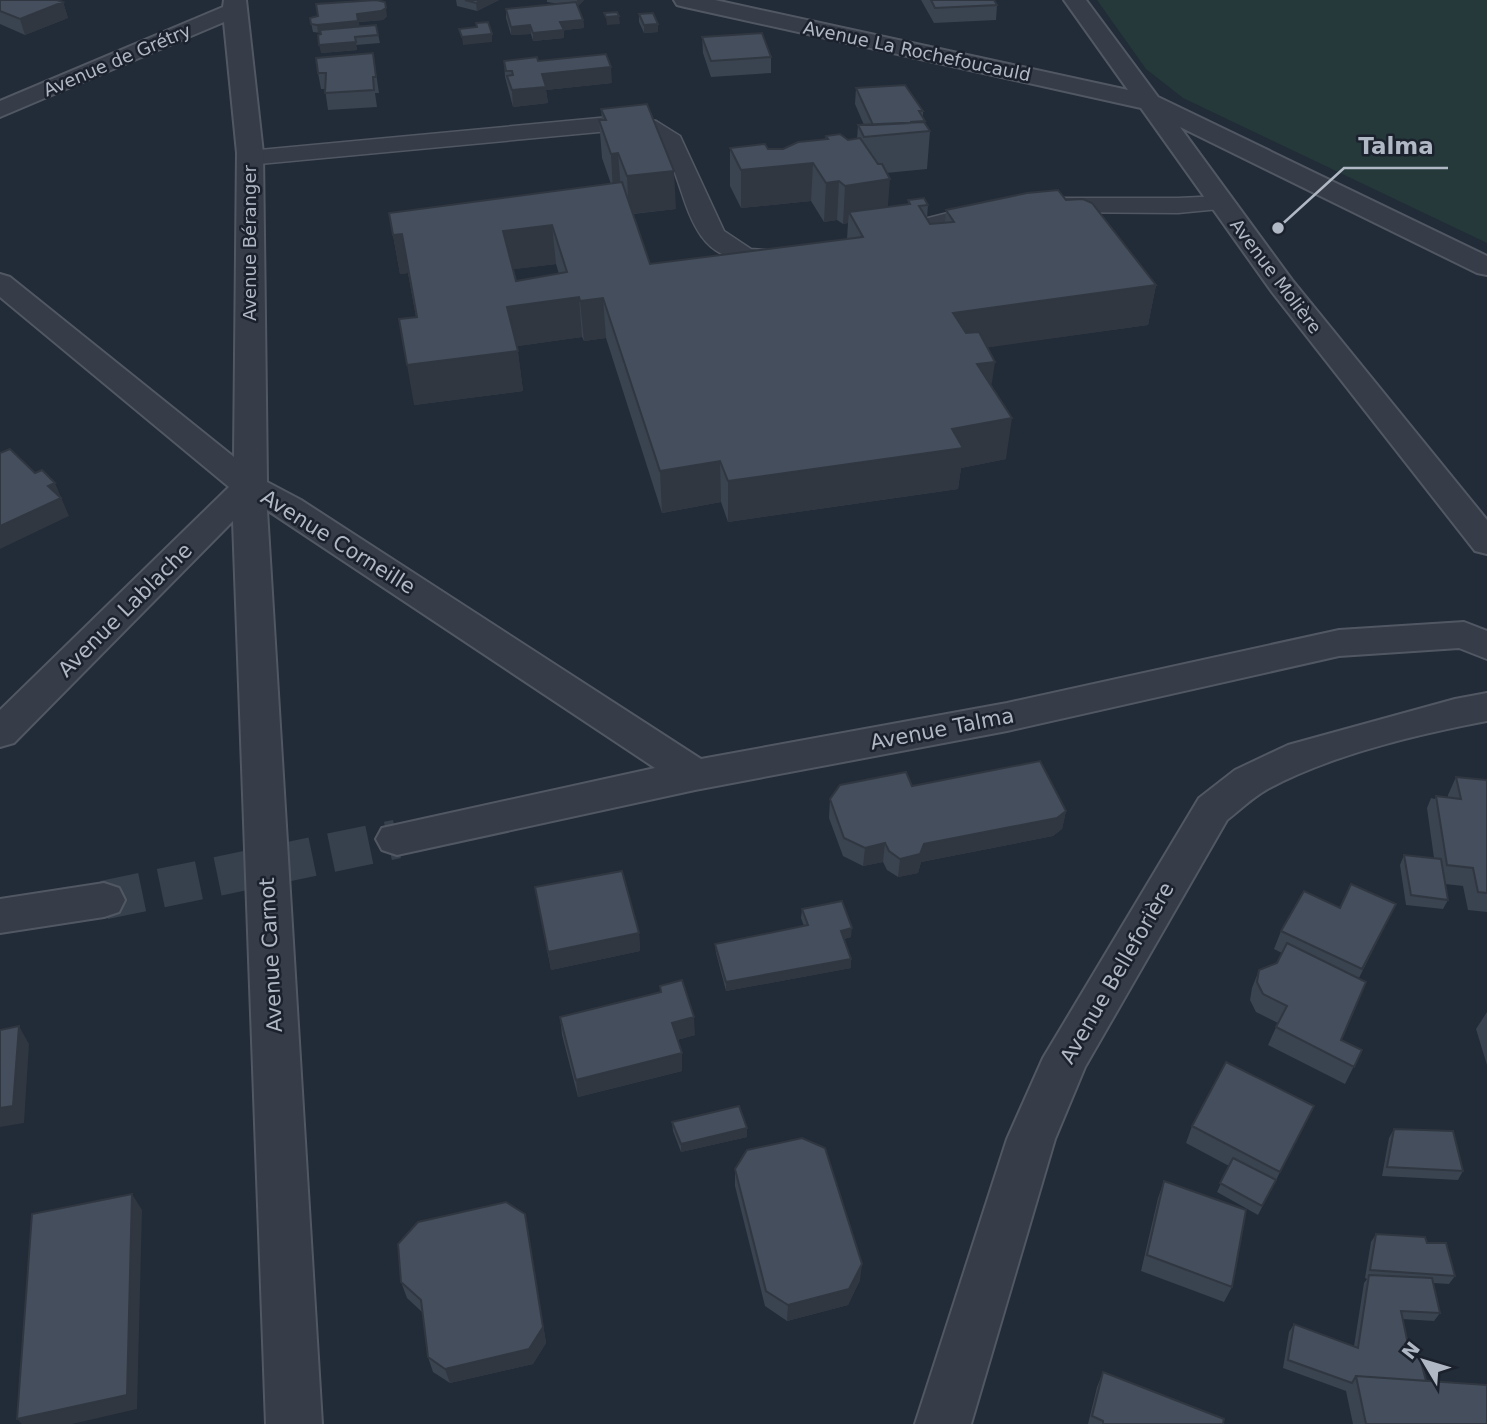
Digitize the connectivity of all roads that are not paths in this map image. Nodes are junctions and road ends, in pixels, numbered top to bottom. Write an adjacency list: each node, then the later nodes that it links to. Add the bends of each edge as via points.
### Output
1 (685, 0): 4 (street, Avenue La Rochefoucauld)
2 (1076, 0): 4 (street, Avenue Molière)
3 (234, 5): 5 (street, Avenue de Grétry); 6 (street, Avenue Béranger)
4 (1148, 102): 7 (street, Avenue Molière); 10 (street, Avenue La Rochefoucauld)
5 (0, 110)
6 (249, 158): 9 (lane, via 631,122 662,132 671,141 713,235 732,250 745,257); 12 (street, Avenue Béranger)
7 (1221, 203): 8 (lane, via 1181,208 1075,203 989,209); 13 (street, Avenue Molière)
8 (865, 242)
9 (804, 253)
10 (1487, 267)
11 (0, 283): 12 (street, Avenue Corneille)
12 (250, 486): 16 (street, Avenue Lablache); 17 (street, Avenue Corneille); 21 (street, Avenue Carnot)
13 (1487, 543)
14 (1487, 646): 17 (street, Avenue Talma, via 1464,635 1339,643 1007,717)
15 (1487, 707): 22 (street, Avenue Belleforière, via 1302,755 1249,781 1213,809 1066,1058 1031,1139)
16 (0, 733)
17 (695, 775): 18 (street, Avenue Talma)
18 (397, 839)
19 (104, 900): 20 (street)
20 (0, 916)
21 (293, 1424)
22 (943, 1424)

